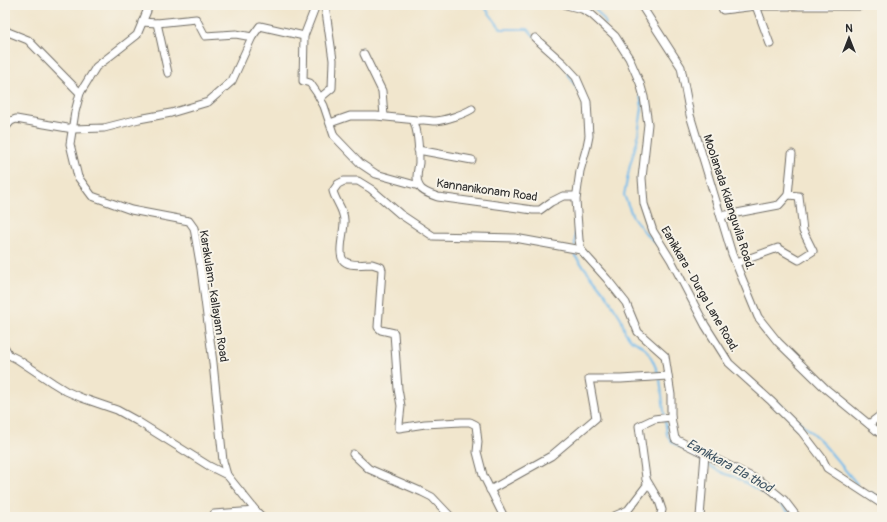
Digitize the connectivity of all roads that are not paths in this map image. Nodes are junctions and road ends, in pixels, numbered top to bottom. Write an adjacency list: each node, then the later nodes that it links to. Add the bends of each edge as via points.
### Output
1 (148, 5): 9 (street, Karakulam- Kallayam Road)
2 (316, 5): 12 (street, Kannanikonam Road)
3 (325, 5): 19 (street, via 333,60 332,88)
4 (566, 5): 47 (street, Eanikkara - Durga Lane Road., via 591,14 615,36 629,58 644,96 648,124 642,178 644,204 653,231 729,363 802,432 827,468)
5 (642, 5): 33 (street, Moolanada Kidanguvila Road., via 682,67 690,115)
6 (720, 5): 8 (street, via 723,10)
7 (863, 5): 8 (street)
8 (756, 6): 15 (street)
9 (142, 22): 10 (street); 18 (street, Karakulam- Kallayam Road, via 137,35 96,67)
10 (157, 23): 13 (street, via 196,19 205,36 236,34); 17 (street)
11 (5, 29): 18 (street, via 28,40)
12 (304, 36): 13 (street, via 260,26); 19 (street, Kannanikonam Road, via 303,81 313,86)
13 (252, 37): 26 (street, via 232,81 208,102 104,128)
14 (535, 38): 32 (street, via 576,77 587,102 589,136)
15 (770, 44)
16 (364, 54): 21 (street, via 382,91)
17 (168, 73)
18 (80, 93): 26 (street, Karakulam- Kallayam Road)
19 (320, 98): 24 (street, Kannanikonam Road)
20 (472, 109): 23 (street, via 437,121)
21 (384, 116): 23 (street); 24 (street, via 350,116)
22 (8, 119): 25 (street); 26 (street)
23 (417, 120): 27 (street, Kannanikonam Road, via 414,122)
24 (330, 123): 30 (street, Kannanikonam Road, via 334,136 371,172)
25 (5, 128)
26 (73, 129): 44 (street, Karakulam- Kallayam Road, via 70,144 78,177 92,196 131,210 189,221 194,228 214,363 223,461)
27 (418, 150): 29 (street); 30 (street, Kannanikonam Road)
28 (792, 154): 31 (street)
29 (472, 160)
30 (419, 186): 32 (street, Kannanikonam Road, via 438,197 533,210 540,210 563,196)
31 (788, 195): 33 (street, via 779,205); 35 (street, via 800,196 803,230 813,251 798,260 778,248)
32 (574, 196): 34 (street)
33 (721, 216): 35 (street, Moolanada Kidanguvila Road.)
34 (577, 249): 37 (street, via 607,279 626,303 638,332 665,356); 46 (street, via 515,238 433,236 400,214 358,180 344,180 333,191 345,221 341,256 344,261 351,264 373,264 382,270 378,327 394,333 401,406 399,428 461,422 476,425 477,452)
35 (736, 263): 40 (street, Moolanada Kidanguvila Road., via 758,317 778,342 826,389)
36 (5, 348): 44 (street, via 9,355 66,391 117,410)
37 (668, 376): 39 (street, via 671,395); 46 (street, via 589,380 596,418 551,456)
38 (882, 414): 40 (street)
39 (667, 417): 43 (street, via 674,439); 45 (street, via 654,419 639,426)
40 (869, 424): 41 (street, Moolanada Kidanguvila Road.)
41 (882, 435)
42 (353, 454): 51 (street, via 369,469 432,496)
43 (705, 454): 55 (street); 56 (street, via 762,482 784,500)
44 (227, 475): 48 (street, Karakulam- Kallayam Road)
45 (646, 478): 53 (street, via 647,485 628,510); 54 (street, via 659,501 662,510)
46 (490, 490): 52 (street)
47 (882, 504)
48 (256, 511): 49 (street); 50 (street, Karakulam- Kallayam Road)
49 (214, 514)
50 (262, 517)
51 (451, 517)
52 (504, 517)
53 (612, 517)
54 (660, 517)
55 (700, 517)
56 (797, 517)

